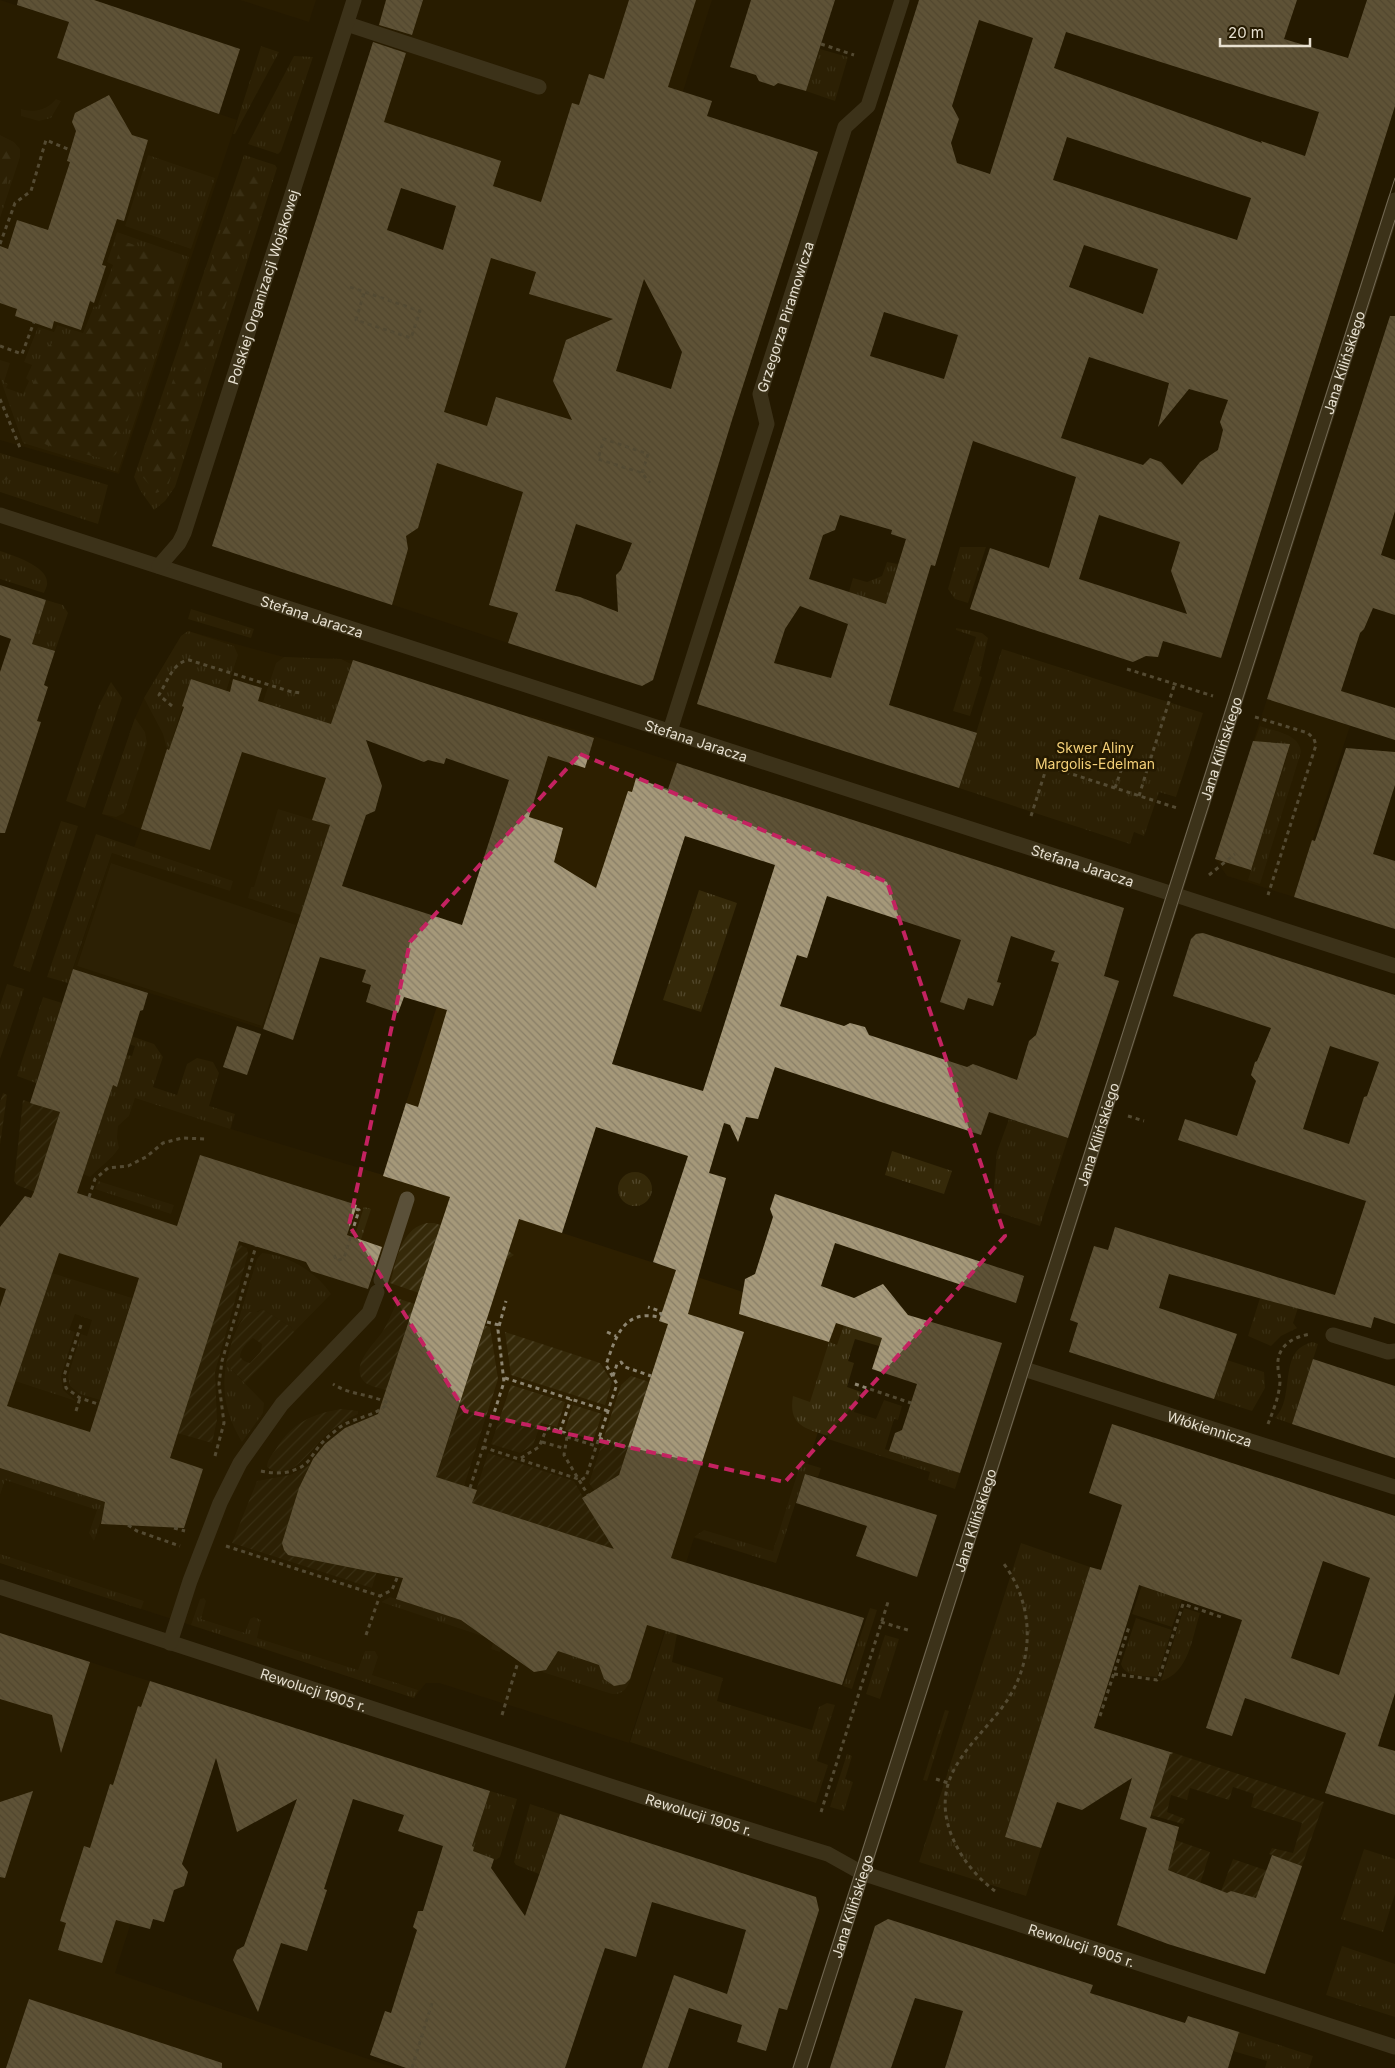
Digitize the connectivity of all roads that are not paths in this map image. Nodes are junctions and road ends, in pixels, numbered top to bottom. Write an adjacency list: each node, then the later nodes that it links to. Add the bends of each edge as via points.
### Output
1 (354, 0): 3 (street, Polskiej Organizacji Wojskowej)
2 (902, 0): 8 (street, Grzegorza Piramowicza, via 868,106 845,127 760,394 767,424)
3 (347, 24): 4 (street); 7 (street, Polskiej Organizacji Wojskowej, via 184,533)
4 (539, 87)
5 (1395, 200): 9 (street, Jana Kilińskiego)
6 (0, 515): 7 (street, Stefana Jaracza)
7 (159, 566): 8 (street, Stefana Jaracza)
8 (670, 730): 9 (street, Stefana Jaracza)
9 (1174, 894): 10 (street, Stefana Jaracza); 14 (street, Jana Kilińskiego)
10 (1395, 966)
11 (408, 1199): 17 (street, via 369,1313 282,1404 240,1463 220,1503)
12 (1333, 1335): 13 (street, via 1388,1352)
13 (1395, 1351)
14 (1024, 1369): 15 (street, Włókiennicza); 18 (street, Jana Kilińskiego)
15 (1395, 1487)
16 (0, 1587): 17 (street, Rewolucji 1905 r.)
17 (170, 1642): 18 (street, Rewolucji 1905 r., via 828,1854)
18 (862, 1873): 19 (street, Rewolucji 1905 r.); 20 (street, Jana Kilińskiego)
19 (1395, 2047)
20 (800, 2068)

